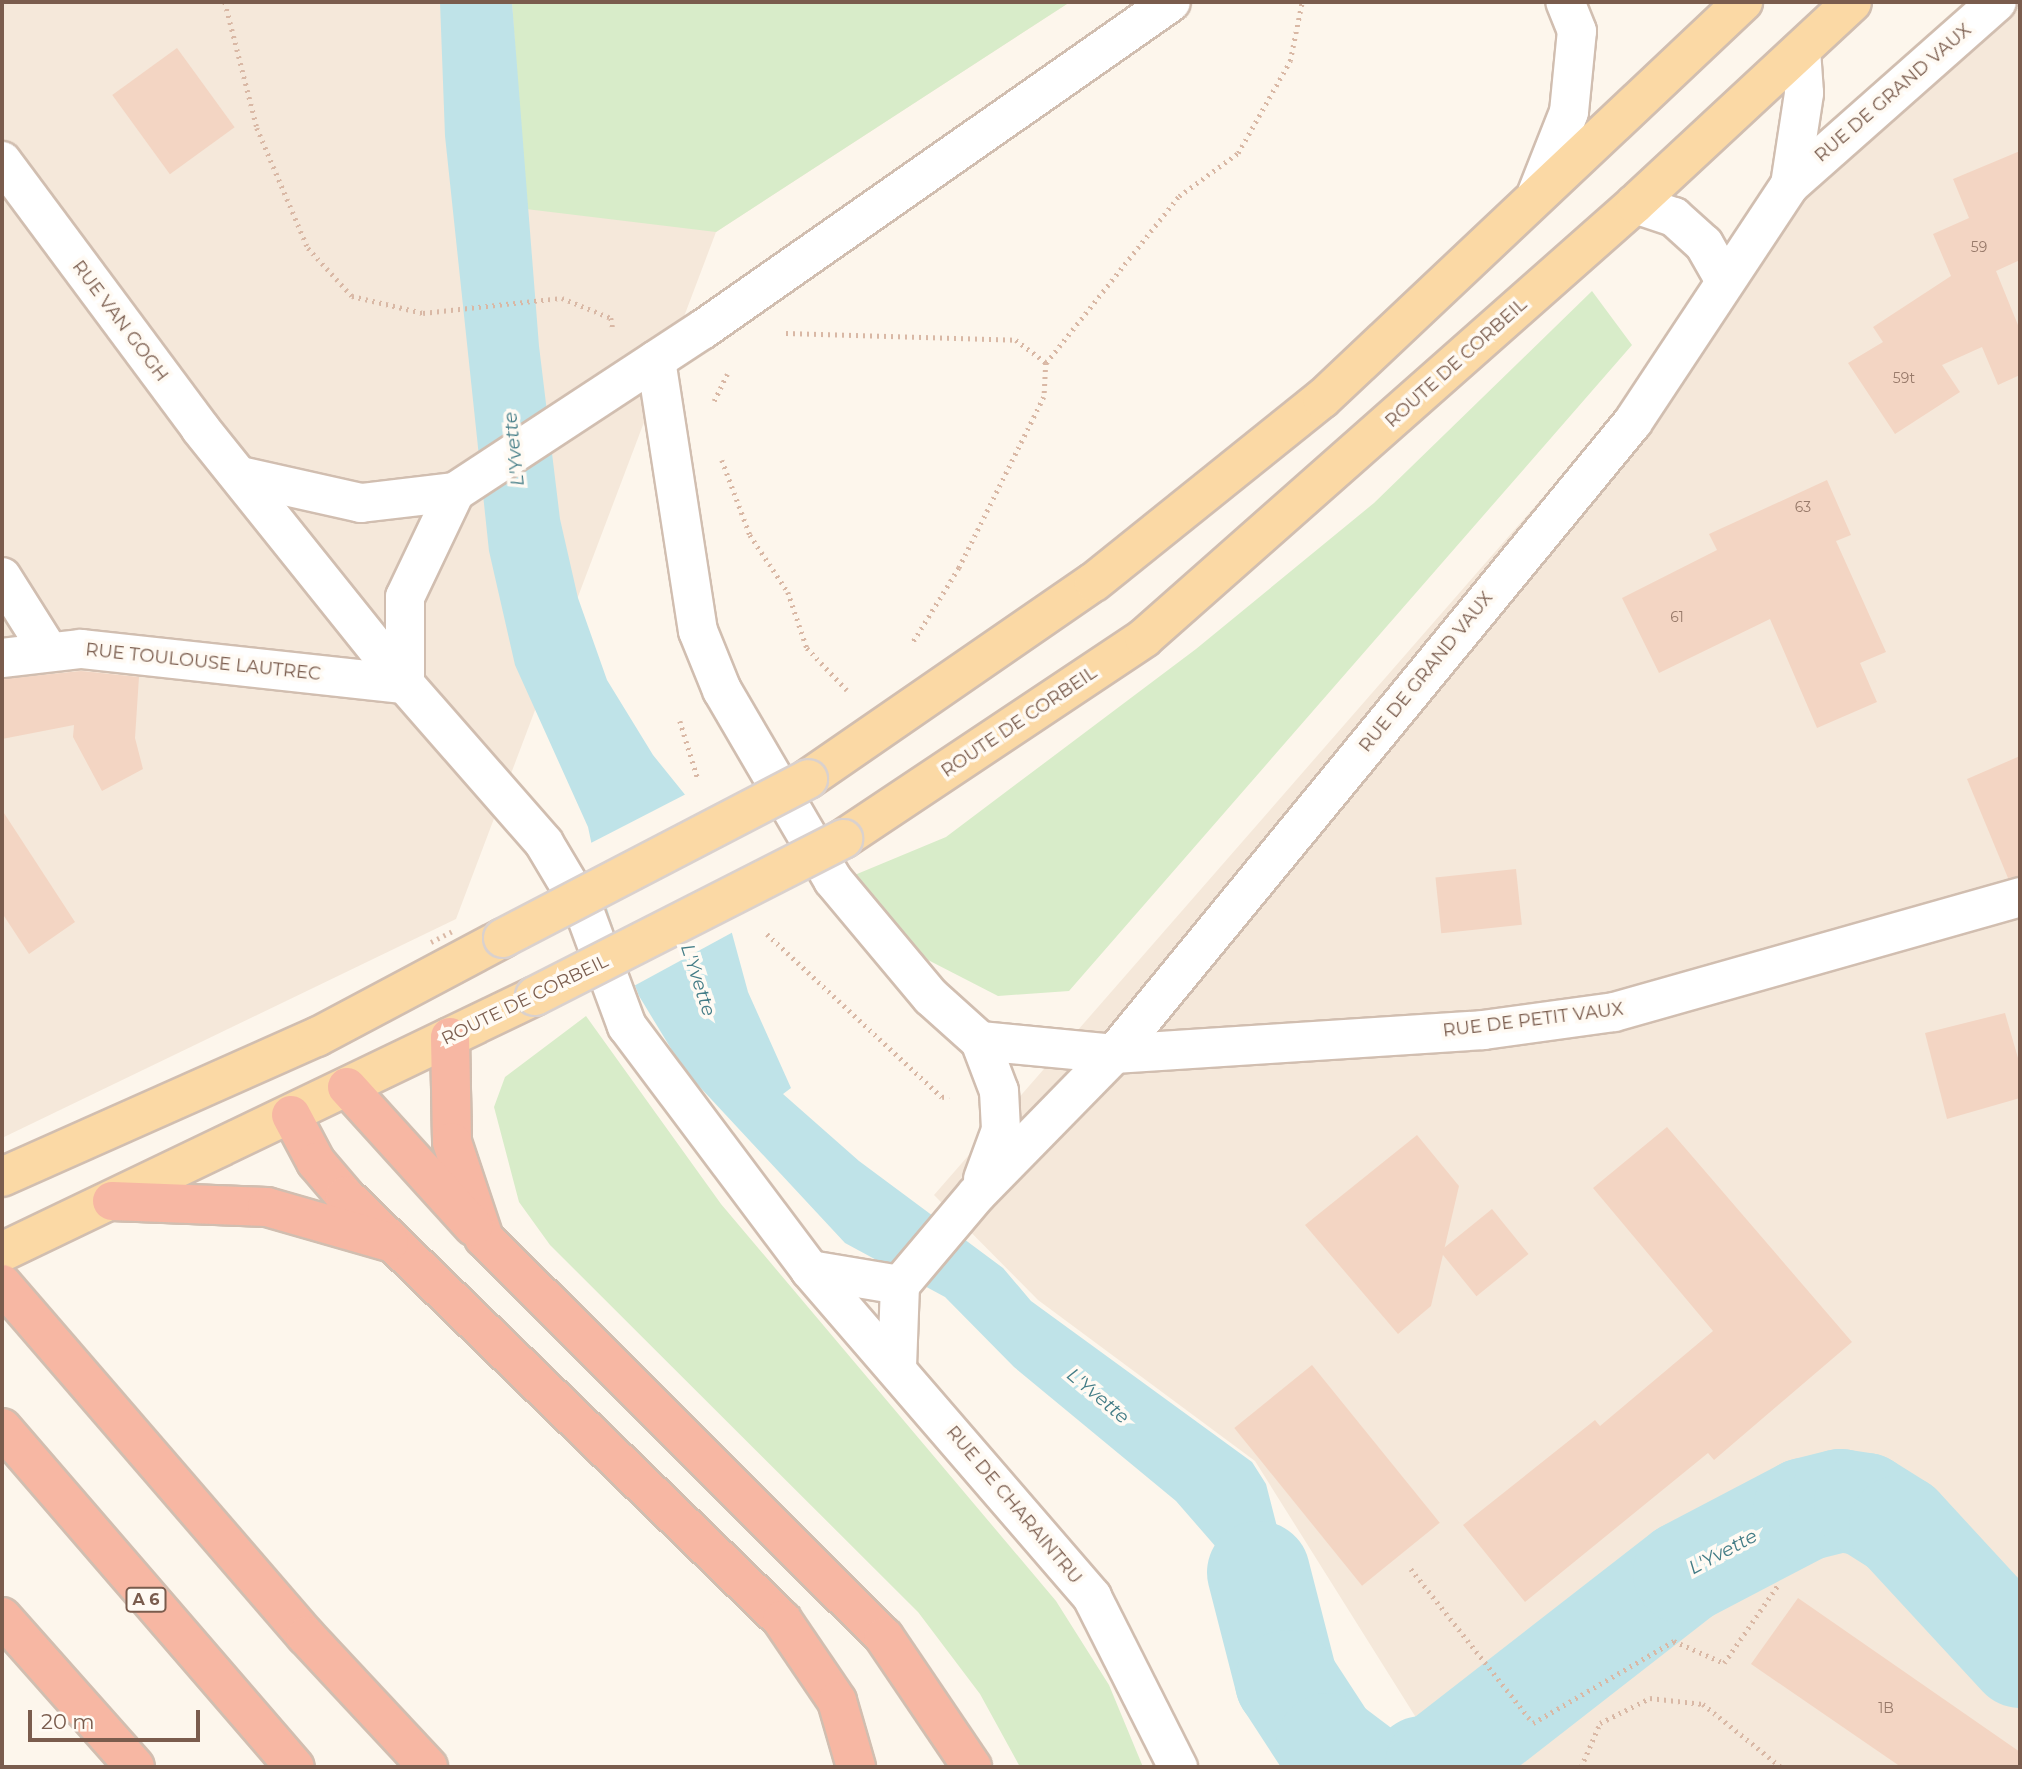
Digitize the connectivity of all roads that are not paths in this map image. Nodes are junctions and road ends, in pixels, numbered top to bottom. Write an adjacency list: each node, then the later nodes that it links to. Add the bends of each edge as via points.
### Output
1 (1171, 2): 12 (street)
2 (1565, 2): 9 (street, via 1577,31 1569,112)
3 (1743, 2): 9 (main road)
4 (1853, 2): 6 (main road, ROUTE DE CORBEIL)
5 (1997, 2): 8 (street, RUE DE GRAND VAUX)
6 (1801, 54): 8 (street, RUE DE GRAND VAUX, via 1804,93); 10 (main road, ROUTE DE CORBEIL)
7 (2, 161): 13 (street, RUE VAN GOGH, via 200,428)
8 (1790, 185): 11 (street, RUE DE GRAND VAUX)
9 (1537, 193): 20 (main road, bridge, via 1290,425 1094,582 808,779)
10 (1635, 204): 11 (street, via 1674,217 1704,244); 21 (main road, ROUTE DE CORBEIL, bridge, via 1144,638 843,839)
11 (1725, 281): 23 (street, RUE DE GRAND VAUX, via 1633,422)
12 (656, 360): 14 (street); 22 (street, via 698,631 722,690 833,880 931,997)
13 (245, 477): 14 (street, via 361,503); 18 (street, RUE VAN GOGH)
14 (455, 492): 18 (street, via 405,597)
15 (2, 577): 16 (street)
16 (48, 650): 17 (street, RUE TOULOUSE LAUTREC); 18 (street, RUE TOULOUSE LAUTREC)
17 (2, 658)
18 (405, 684): 33 (street, RUE DE CHARAINTRU, via 544,844 584,910 627,1026)
19 (2020, 897): 23 (street, RUE DE PETIT VAUX, via 1614,1012 1483,1030)
20 (317, 1037): 24 (main road); 25 (main road)
21 (450, 1037): 25 (main road, ROUTE DE CORBEIL); 30 (highway, via 452,1142)
22 (980, 1041): 23 (street, RUE DE PETIT VAUX); 29 (street, via 999,1091 1001,1130)
23 (1114, 1055): 29 (street, RUE DE GRAND VAUX)
24 (264, 1060): 26 (main road); 27 (main road)
25 (347, 1087): 26 (main road, ROUTE DE CORBEIL); 30 (highway)
26 (291, 1115): 28 (main road, ROUTE DE CORBEIL); 31 (highway, via 316,1162)
27 (7, 1175)
28 (112, 1201): 31 (highway, via 267,1207); 32 (main road, ROUTE DE CORBEIL)
29 (969, 1205): 35 (street, RUE DE GRAND VAUX)
30 (484, 1238): 43 (highway, via 858,1608 943,1714)
31 (395, 1244): 42 (highway, via 782,1620 836,1701)
32 (2, 1252)
33 (810, 1270): 35 (street); 36 (street, RUE DE CHARAINTRU)
34 (2, 1284): 41 (highway)
35 (900, 1285): 36 (street)
36 (897, 1367): 44 (street, RUE DE CHARAINTRU, via 1092,1597)
37 (2, 1428): 40 (highway, A 6)
38 (2, 1617): 39 (highway)
39 (135, 1767)
40 (295, 1767)
41 (428, 1767)
42 (856, 1767)
43 (972, 1767)
44 (1178, 1767)

